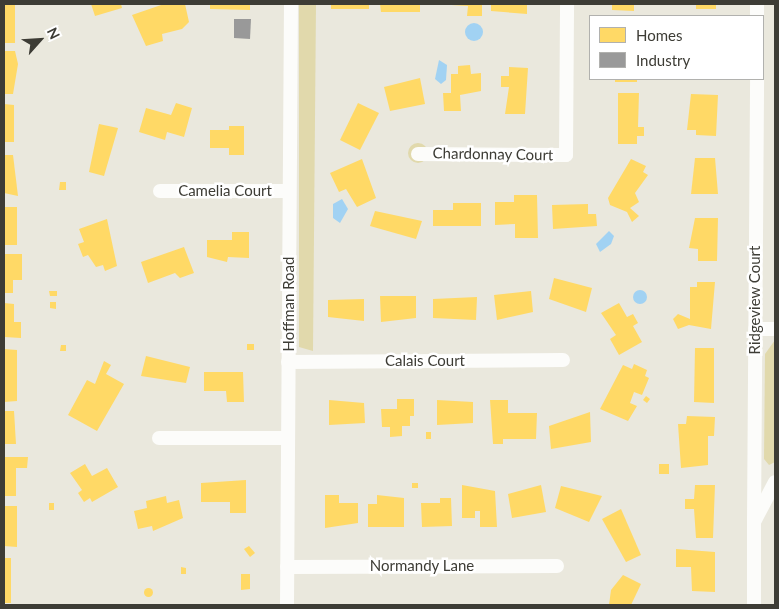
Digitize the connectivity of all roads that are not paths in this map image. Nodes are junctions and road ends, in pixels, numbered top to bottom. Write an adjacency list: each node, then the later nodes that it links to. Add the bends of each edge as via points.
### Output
1 (291, 4): 6 (street, Hoffman Road)
2 (567, 4): 4 (street, Chardonnay Court, via 566,155)
3 (756, 80): 7 (street, Ridgeview Court)
4 (418, 154)
5 (160, 191): 6 (street, Camelia Court)
6 (290, 191): 10 (street, Hoffman Road)
7 (755, 329): 8 (street); 14 (street, Ridgeview Court)
8 (775, 329)
9 (563, 360): 10 (street, Calais Court)
10 (288, 362): 12 (street, Hoffman Road)
11 (159, 438): 12 (street)
12 (288, 438): 16 (street, Hoffman Road)
13 (775, 482): 14 (street)
14 (754, 522): 18 (street, Ridgeview Court)
15 (558, 566): 16 (street, Normandy Lane)
16 (287, 567): 17 (street, Hoffman Road)
17 (286, 605)
18 (754, 605)

